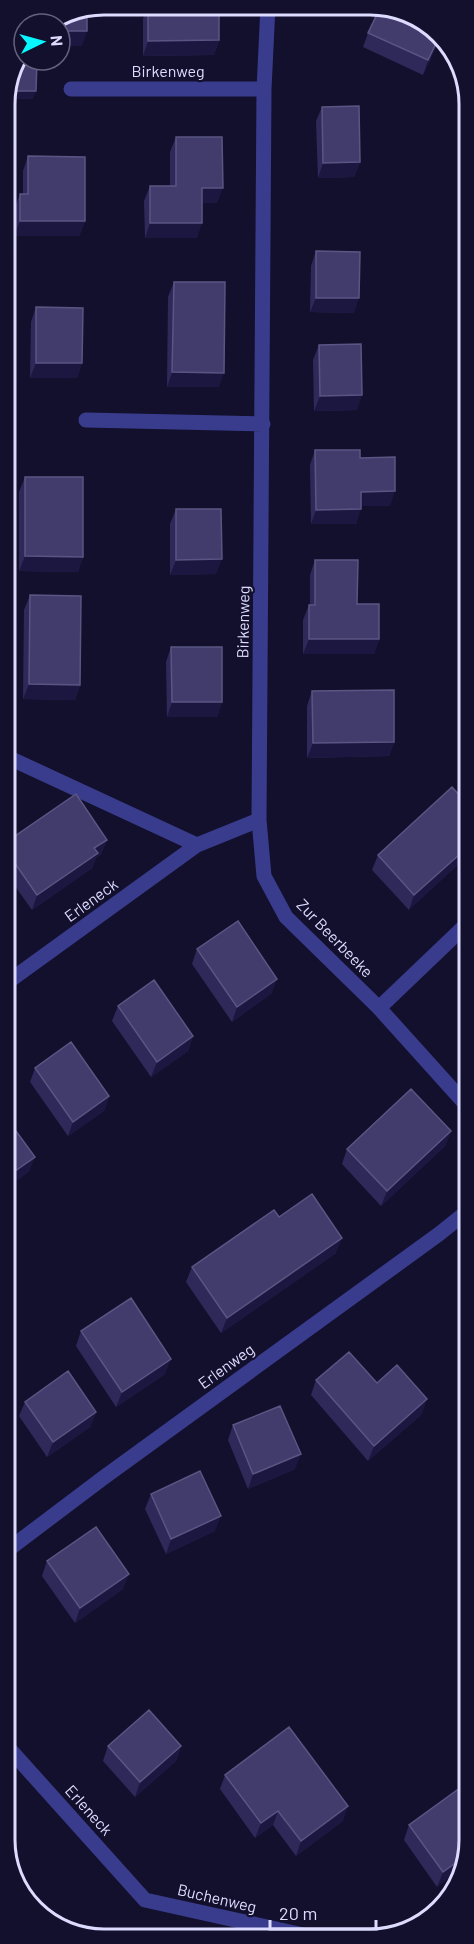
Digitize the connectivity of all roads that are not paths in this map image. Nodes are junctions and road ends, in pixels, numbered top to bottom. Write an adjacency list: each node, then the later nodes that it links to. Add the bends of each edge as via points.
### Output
1 (268, 15): 3 (street, Birkenweg)
2 (71, 89): 3 (street, Birkenweg)
3 (264, 89): 5 (street, Birkenweg)
4 (86, 420): 5 (street)
5 (263, 424): 7 (street, Birkenweg)
6 (15, 761): 8 (street)
7 (259, 820): 8 (street); 11 (street, Zur Beerbeeke, via 264,876 286,917)
8 (197, 845): 10 (street, Erleneck)
9 (459, 932): 11 (street)
10 (15, 977)
11 (379, 1008): 12 (street, Zur Beerbeeke)
12 (459, 1097)
13 (459, 1218): 14 (street, Erlenweg)
14 (15, 1544)
15 (15, 1755): 16 (street, Erleneck)
16 (145, 1900): 17 (street, Buchenweg)
17 (276, 1929)

